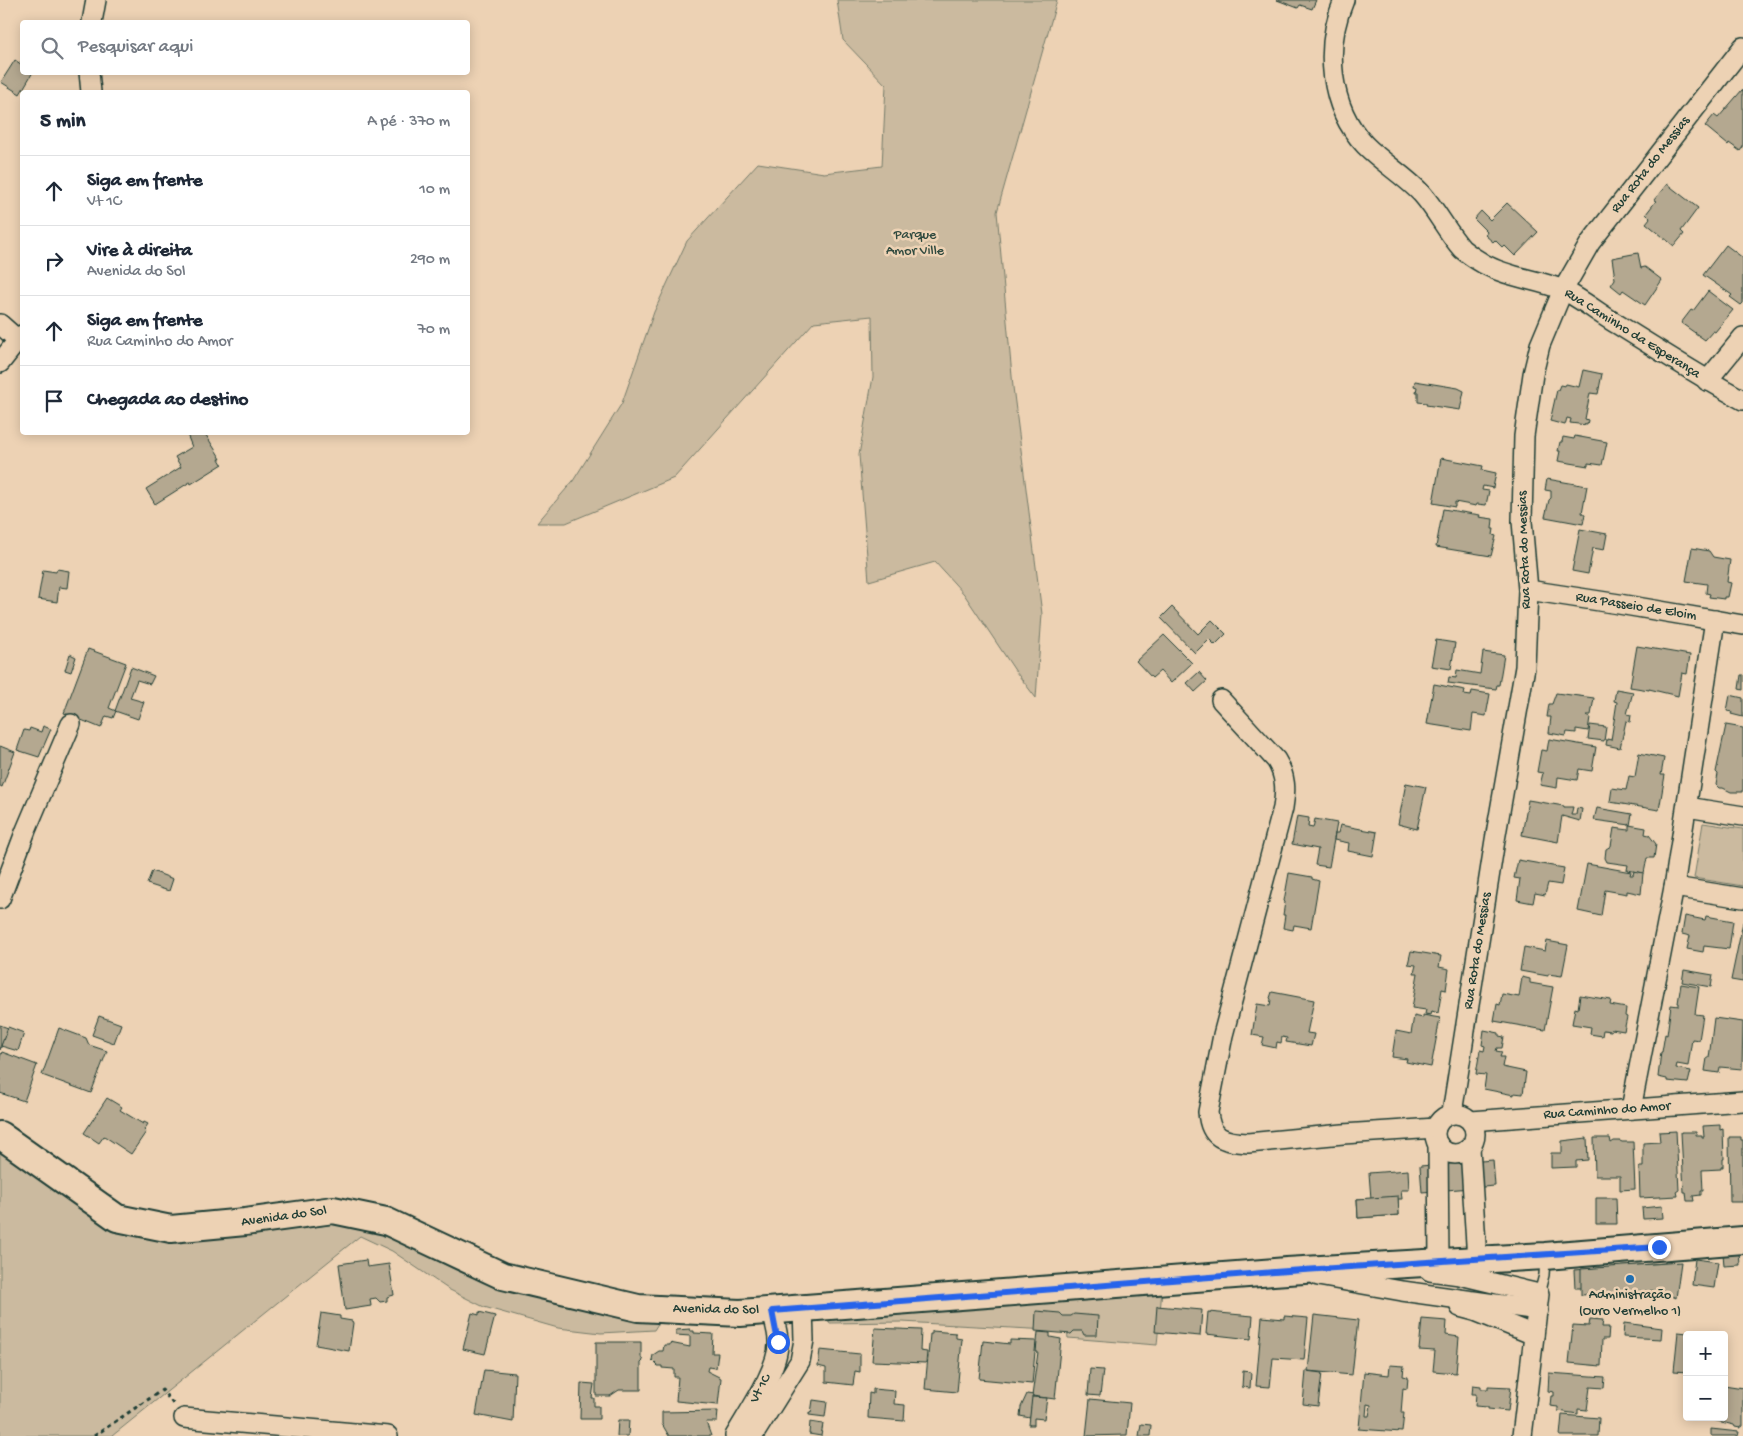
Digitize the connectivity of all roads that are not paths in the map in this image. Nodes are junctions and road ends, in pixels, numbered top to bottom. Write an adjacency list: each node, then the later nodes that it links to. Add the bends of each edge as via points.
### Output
1 (96, 0): 3 (street)
2 (1344, 0): 7 (street, Rua Caminho da Esperança, via 1334,37 1333,72 1345,117 1364,143 1410,181 1463,250 1506,274)
3 (92, 20)
4 (1743, 47): 7 (street, Rua Rota do Messias, via 1590,243)
5 (89, 75): 6 (street)
6 (91, 90)
7 (1563, 290): 12 (street, Rua Caminho da Esperança); 14 (street, Rua Rota do Messias, via 1534,367 1524,436 1522,521)
8 (0, 324): 10 (street)
9 (1743, 337): 12 (street)
10 (20, 338): 11 (street)
11 (0, 363)
12 (1707, 381): 13 (street, Rua Caminho da Esperança)
13 (1743, 400)
14 (1528, 590): 15 (street, Rua Passeio de Eloim); 26 (street, Rua Rota do Messias, via 1525,668)
15 (1715, 620): 16 (street, Rua Passeio de Eloim); 19 (street)
16 (1743, 625)
17 (1221, 700): 29 (street, via 1276,760 1285,780 1286,792 1221,1045 1208,1112 1213,1132 1222,1139 1248,1143 1343,1134)
18 (71, 724): 22 (street)
19 (1687, 807): 20 (street); 21 (street)
20 (1743, 816)
21 (1674, 887): 23 (street); 25 (street)
22 (0, 898)
23 (1743, 898)
24 (1743, 1101): 25 (street, Rua Caminho do Amor)
25 (1632, 1109): 27 (street, Rua Caminho do Amor)
26 (1452, 1114): 27 (street, via 1463,1115); 29 (street, via 1440,1121)
27 (1471, 1121): 30 (street, via 1475,1140)
28 (0, 1136): 40 (street, Avenida do Sol, via 117,1218 171,1229 333,1210 386,1221 503,1276 638,1308 740,1313)
29 (1437, 1136): 30 (street, via 1444,1151 1462,1153); 34 (street)
30 (1470, 1148): 33 (street)
31 (1743, 1240): 32 (street)
32 (1545, 1256): 33 (street); 38 (lane)
33 (1477, 1260): 34 (street, Avenida do Sol)
34 (1439, 1262): 35 (street, Avenida do Sol)
35 (1362, 1267): 36 (street, Avenida do Sol); 38 (street, via 1444,1272)
36 (1288, 1271): 37 (street); 39 (street, Avenida do Sol)
37 (1402, 1291): 38 (street); 41 (street, via 1474,1312)
38 (1538, 1302): 41 (street)
39 (803, 1308): 40 (street, Avenida do Sol); 43 (street, via 804,1340)
40 (772, 1311): 42 (street, Vt 1C, via 778,1342)
41 (1534, 1335): 48 (street)
42 (775, 1362): 43 (street); 46 (street, Vt 1C)
43 (800, 1362): 47 (street)
44 (184, 1418): 45 (street)
45 (388, 1436)
46 (735, 1436)
47 (752, 1436)
48 (1522, 1436)

